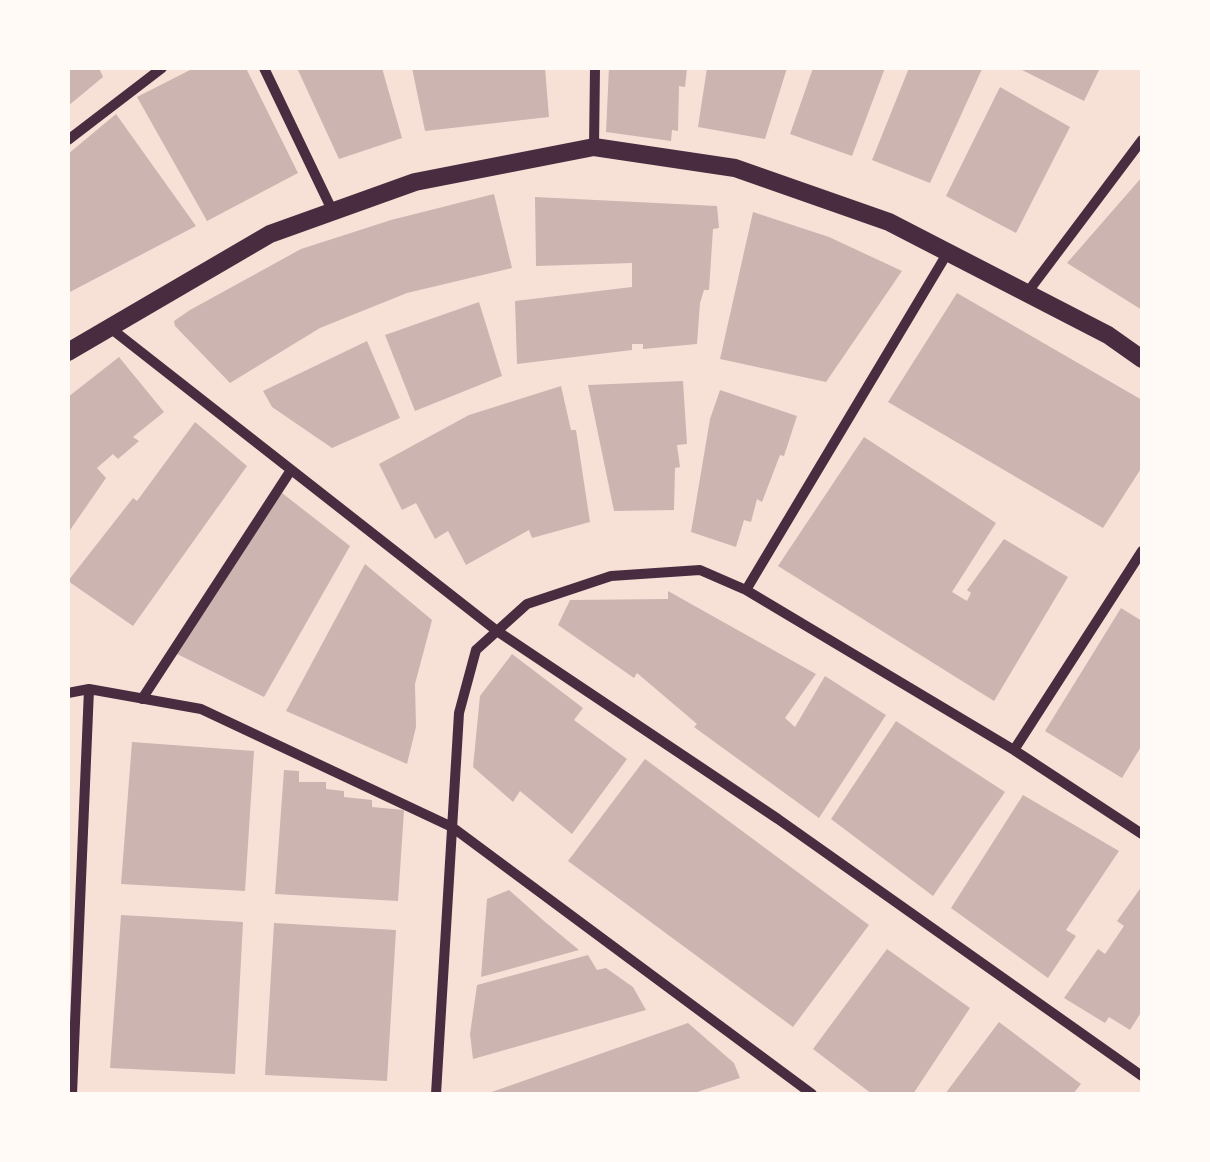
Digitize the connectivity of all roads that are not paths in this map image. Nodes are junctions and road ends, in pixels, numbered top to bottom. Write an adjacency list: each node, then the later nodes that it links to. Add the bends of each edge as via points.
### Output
1 (162, 68): 4 (street)
2 (264, 68): 7 (street)
3 (595, 68): 6 (street)
4 (68, 140)
5 (1142, 140): 9 (street)
6 (594, 147): 7 (street, via 415,182); 8 (street, via 735,168 889,222)
7 (332, 212): 10 (street, via 270,234)
8 (948, 252): 9 (street); 15 (street)
9 (1027, 293): 12 (street)
10 (109, 328): 11 (street); 13 (street)
11 (68, 352)
12 (1142, 358)
13 (291, 470): 16 (street); 19 (street)
14 (1142, 551): 20 (street)
15 (746, 590): 16 (street, via 700,570 612,576 527,604); 20 (street)
16 (498, 631): 21 (street, via 476,650 459,714); 23 (street)
17 (90, 689): 18 (street); 19 (street); 24 (street)
18 (68, 693)
19 (142, 699): 21 (street, via 201,709)
20 (1014, 750): 22 (street)
21 (452, 827): 25 (street); 26 (street)
22 (1142, 834)
23 (1142, 1076)
24 (72, 1094)
25 (436, 1094)
26 (812, 1094)

